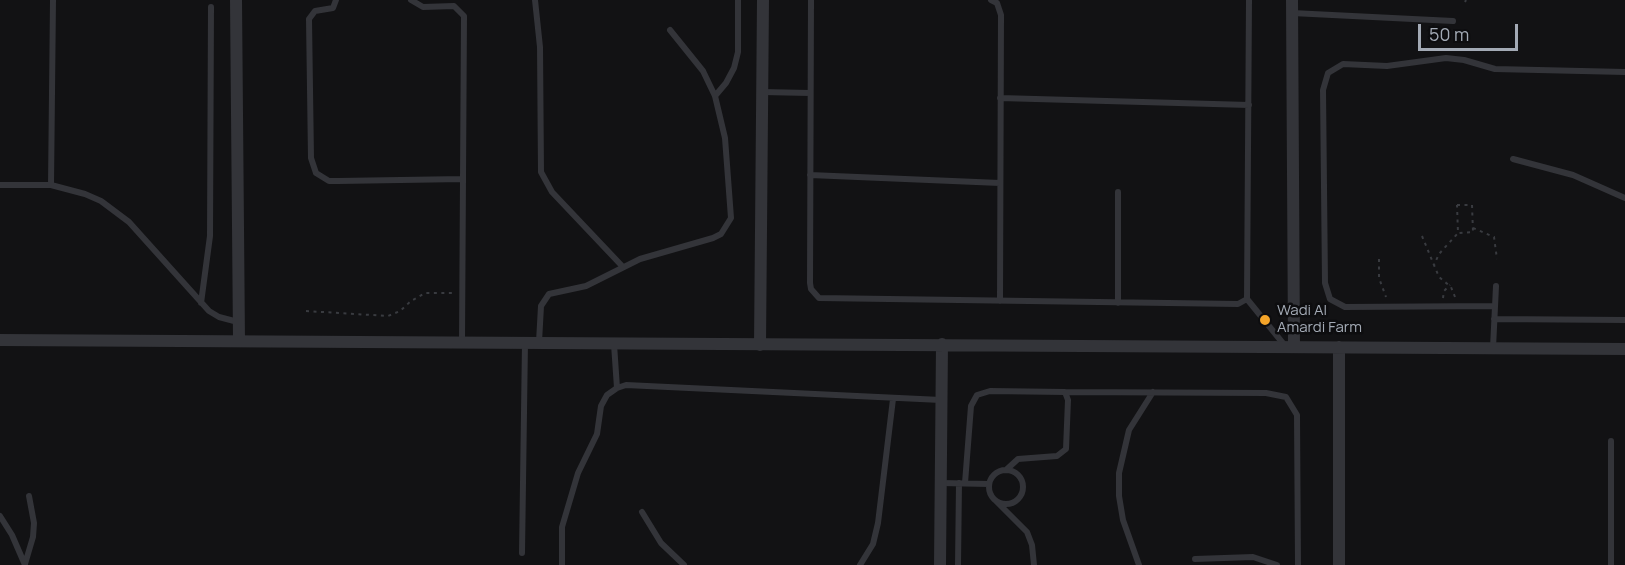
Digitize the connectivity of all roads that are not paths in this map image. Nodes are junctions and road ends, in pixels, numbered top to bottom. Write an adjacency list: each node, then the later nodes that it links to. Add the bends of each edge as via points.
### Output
1 (53, 0): 26 (lane)
2 (236, 0): 38 (street)
3 (336, 0): 23 (lane, via 333,8 315,11 309,19 311,158 316,173 329,181)
4 (411, 0): 23 (lane, via 423,7 454,6 464,16)
5 (535, 0): 29 (lane, via 540,47 541,172 552,192)
6 (738, 0): 18 (lane, via 738,52 734,68)
7 (763, 0): 16 (street)
8 (811, 0): 17 (lane)
9 (991, 0): 19 (lane, via 1000,9)
10 (1249, 0): 20 (lane)
11 (1292, 6): 13 (lane); 47 (street)
12 (211, 7): 33 (lane, via 210,236)
13 (1453, 21)
14 (670, 30): 18 (lane, via 698,64)
15 (1625, 72): 35 (lane, via 1494,69 1446,58 1387,66 1343,64 1328,73 1323,90 1325,289 1330,299 1340,306)
16 (762, 92): 17 (lane); 46 (street)
17 (810, 93): 22 (lane)
18 (715, 96): 29 (lane, via 732,209 727,227 713,238)
19 (1000, 98): 20 (lane); 24 (lane)
20 (1249, 105): 31 (lane)
21 (1513, 159): 28 (lane, via 1573,176)
22 (810, 175): 24 (lane); 32 (lane, via 810,283 819,298)
23 (463, 179): 41 (lane)
24 (1000, 183): 32 (lane)
25 (0, 184): 26 (lane)
26 (51, 185): 33 (lane, via 85,194 116,211)
27 (1118, 192): 34 (lane)
28 (1625, 198)
29 (623, 267): 43 (lane, via 586,286 549,294 541,306)
30 (1496, 286): 35 (lane)
31 (1247, 300): 34 (lane, via 1238,304); 47 (lane)
32 (1000, 301): 34 (lane)
33 (201, 303): 38 (lane, via 219,318)
34 (1118, 303)
35 (1495, 306): 36 (lane)
36 (1494, 319): 37 (lane); 49 (lane)
37 (1625, 320)
38 (239, 322): 40 (street)
39 (0, 340): 40 (street)
40 (239, 340): 41 (street)
41 (462, 342): 42 (street)
42 (525, 342): 43 (street); 65 (lane)
43 (539, 342): 44 (street)
44 (614, 343): 46 (street); 51 (lane)
45 (942, 344): 46 (street); 47 (street); 55 (street)
46 (760, 345)
47 (1290, 347): 48 (street)
48 (1339, 347): 49 (street); 77 (street)
49 (1493, 348): 50 (street)
50 (1625, 349)
51 (617, 388): 54 (lane, via 626,385); 68 (lane, via 601,406 597,434 578,473 562,527)
52 (1065, 392): 53 (lane); 57 (lane, via 1066,449 1057,456 1018,459); 59 (lane, via 990,391 977,395 971,406)
53 (1153, 392): 74 (lane, via 1130,430 1119,473 1123,520); 76 (lane, via 1277,393 1293,405 1297,425)
54 (893, 399): 55 (lane); 70 (lane, via 878,523 873,544)
55 (942, 400): 58 (street)
56 (1611, 441): 78 (lane)
57 (1006, 470): 60 (lane, via 995,474); 62 (lane, via 1021,478 1023,490 1012,503)
58 (941, 483): 59 (lane); 71 (street)
59 (962, 483): 60 (lane); 72 (lane)
60 (989, 484): 62 (lane)
61 (29, 496): 67 (lane, via 33,537)
62 (995, 500): 73 (lane, via 1027,532)
63 (642, 512): 69 (lane, via 661,543)
64 (0, 516): 67 (lane)
65 (522, 553)
66 (1196, 560): 75 (lane, via 1253,557)
67 (25, 564)
68 (562, 565)
69 (684, 565)
70 (860, 565)
71 (940, 565)
72 (958, 565)
73 (1034, 565)
74 (1139, 565)
75 (1277, 565)
76 (1298, 565)
77 (1339, 565)
78 (1611, 565)

